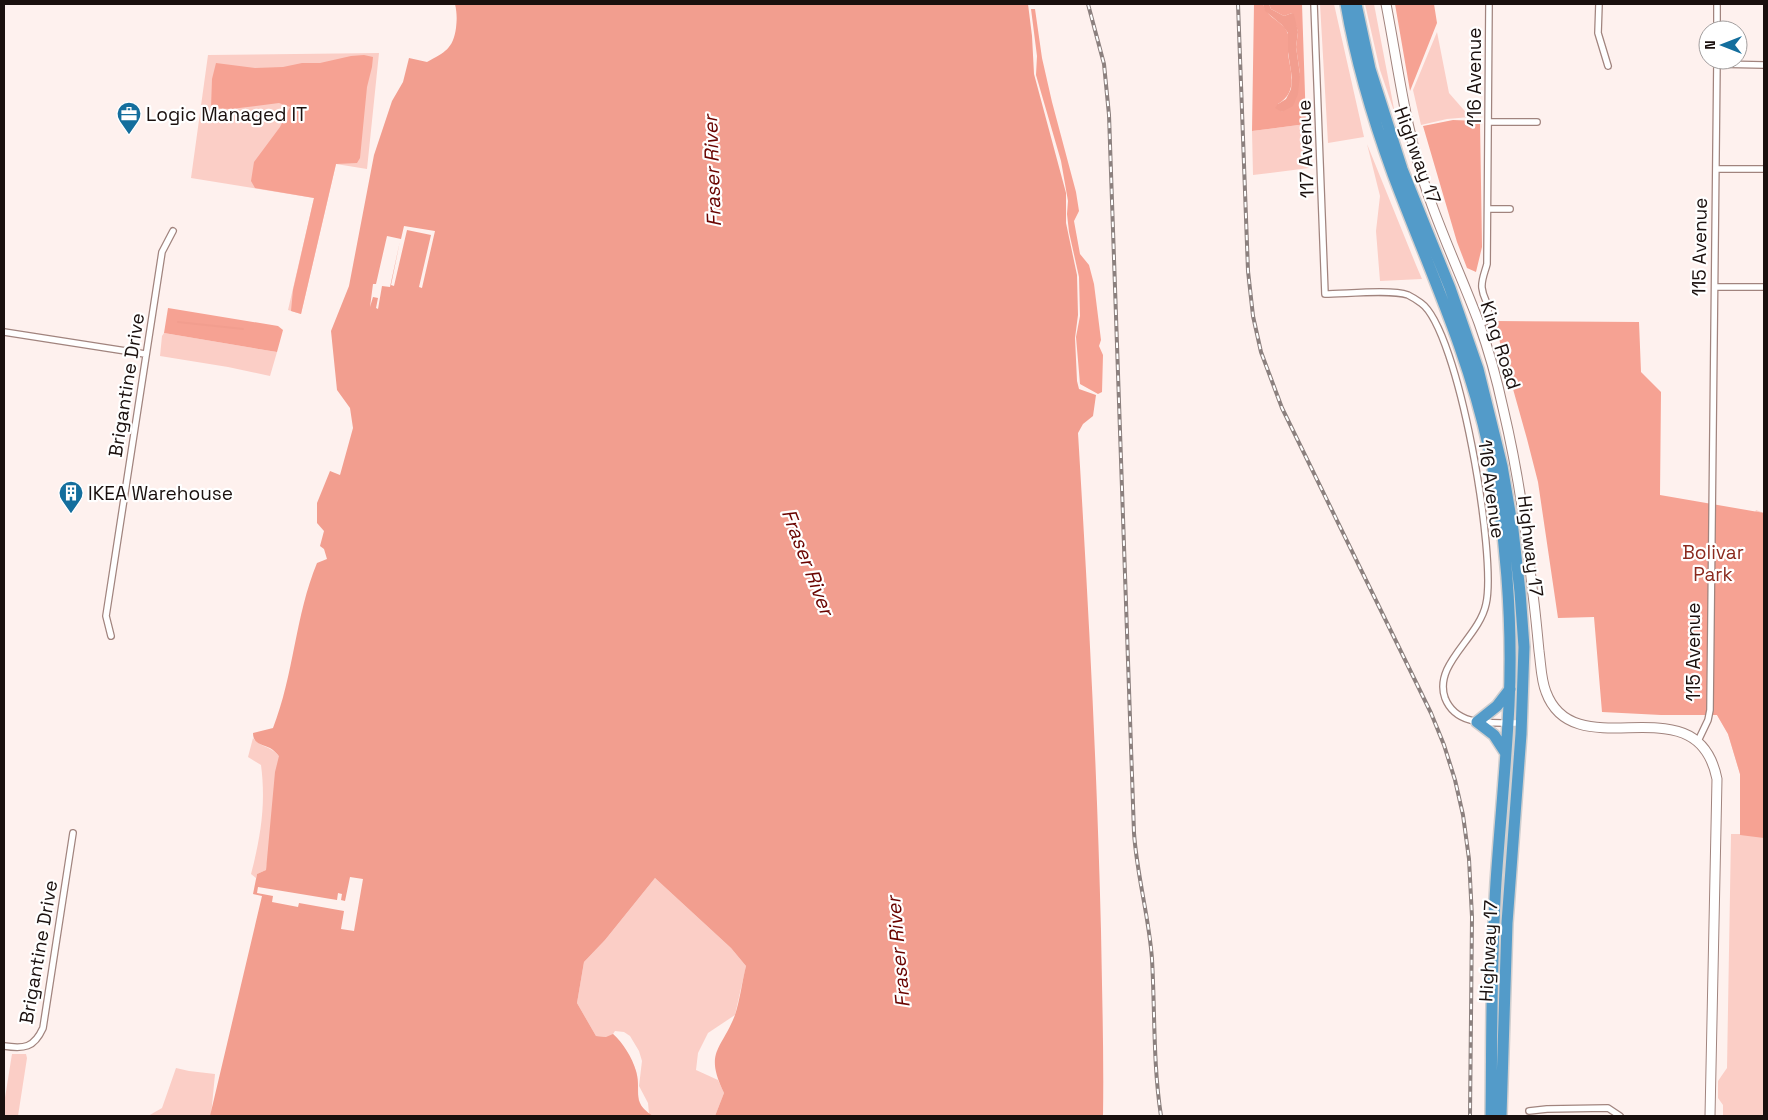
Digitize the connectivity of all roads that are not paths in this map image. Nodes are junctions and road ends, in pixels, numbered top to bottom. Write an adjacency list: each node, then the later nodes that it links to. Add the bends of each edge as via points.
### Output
1 (1314, 4): 22 (street, 117 Avenue)
2 (1346, 4): 27 (highway, Highway 17, via 1359,67 1393,173 1456,334 1480,413 1495,484 1502,542 1508,603)
3 (1356, 4): 30 (highway, Highway 17, via 1370,69 1402,169 1450,288 1490,411 1508,500 1520,592 1524,647)
4 (1386, 4): 23 (street, King Road, via 1419,166)
5 (1489, 4): 13 (street, 116 Avenue)
6 (1598, 4): 11 (street, via 1598,33)
7 (1718, 4): 8 (street)
8 (1717, 20)
9 (1748, 64): 10 (street)
10 (1764, 65)
11 (1608, 66)
12 (1717, 70): 15 (street, 115 Avenue)
13 (1488, 122): 14 (street); 17 (street, 116 Avenue)
14 (1537, 122)
15 (1716, 169): 16 (street); 20 (street, 115 Avenue)
16 (1764, 169)
17 (1488, 210): 18 (street); 23 (street, 116 Avenue, via 1487,264 1482,289 1489,314 1485,322)
18 (1510, 210)
19 (173, 230): 25 (street, Brigantine Drive, via 162,252)
20 (1715, 287): 21 (street); 31 (street, 115 Avenue, via 1710,710)
21 (1764, 287)
22 (1325, 294): 28 (street, 116 Avenue, via 1388,292 1408,295 1433,315 1440,331 1462,397 1472,448 1488,577 1484,614 1452,660 1444,676 1444,693 1453,710 1465,719)
23 (1479, 324): 31 (street, King Road, via 1497,383 1515,462 1526,528 1542,678 1552,704 1572,722 1585,726 1666,728 1684,732)
24 (4, 332): 25 (street)
25 (145, 354): 26 (street, Brigantine Drive, via 106,616)
26 (111, 636)
27 (1510, 689): 28 (highway, via 1497,706); 29 (highway, Highway 17)
28 (1477, 722): 29 (street); 32 (highway, via 1494,735)
29 (1508, 722): 30 (street); 32 (highway, Highway 17)
30 (1522, 723): 37 (highway, Highway 17, via 1509,884)
31 (1698, 742): 39 (street, via 1707,750 1717,779)
32 (1505, 752): 36 (highway, Highway 17, via 1496,884)
33 (73, 833): 34 (street, Brigantine Drive, via 43,1028 30,1045 18,1048)
34 (4, 1046)
35 (1529, 1112): 38 (street, via 1608,1108)
36 (1491, 1116)
37 (1501, 1116)
38 (1620, 1116)
39 (1710, 1116)

